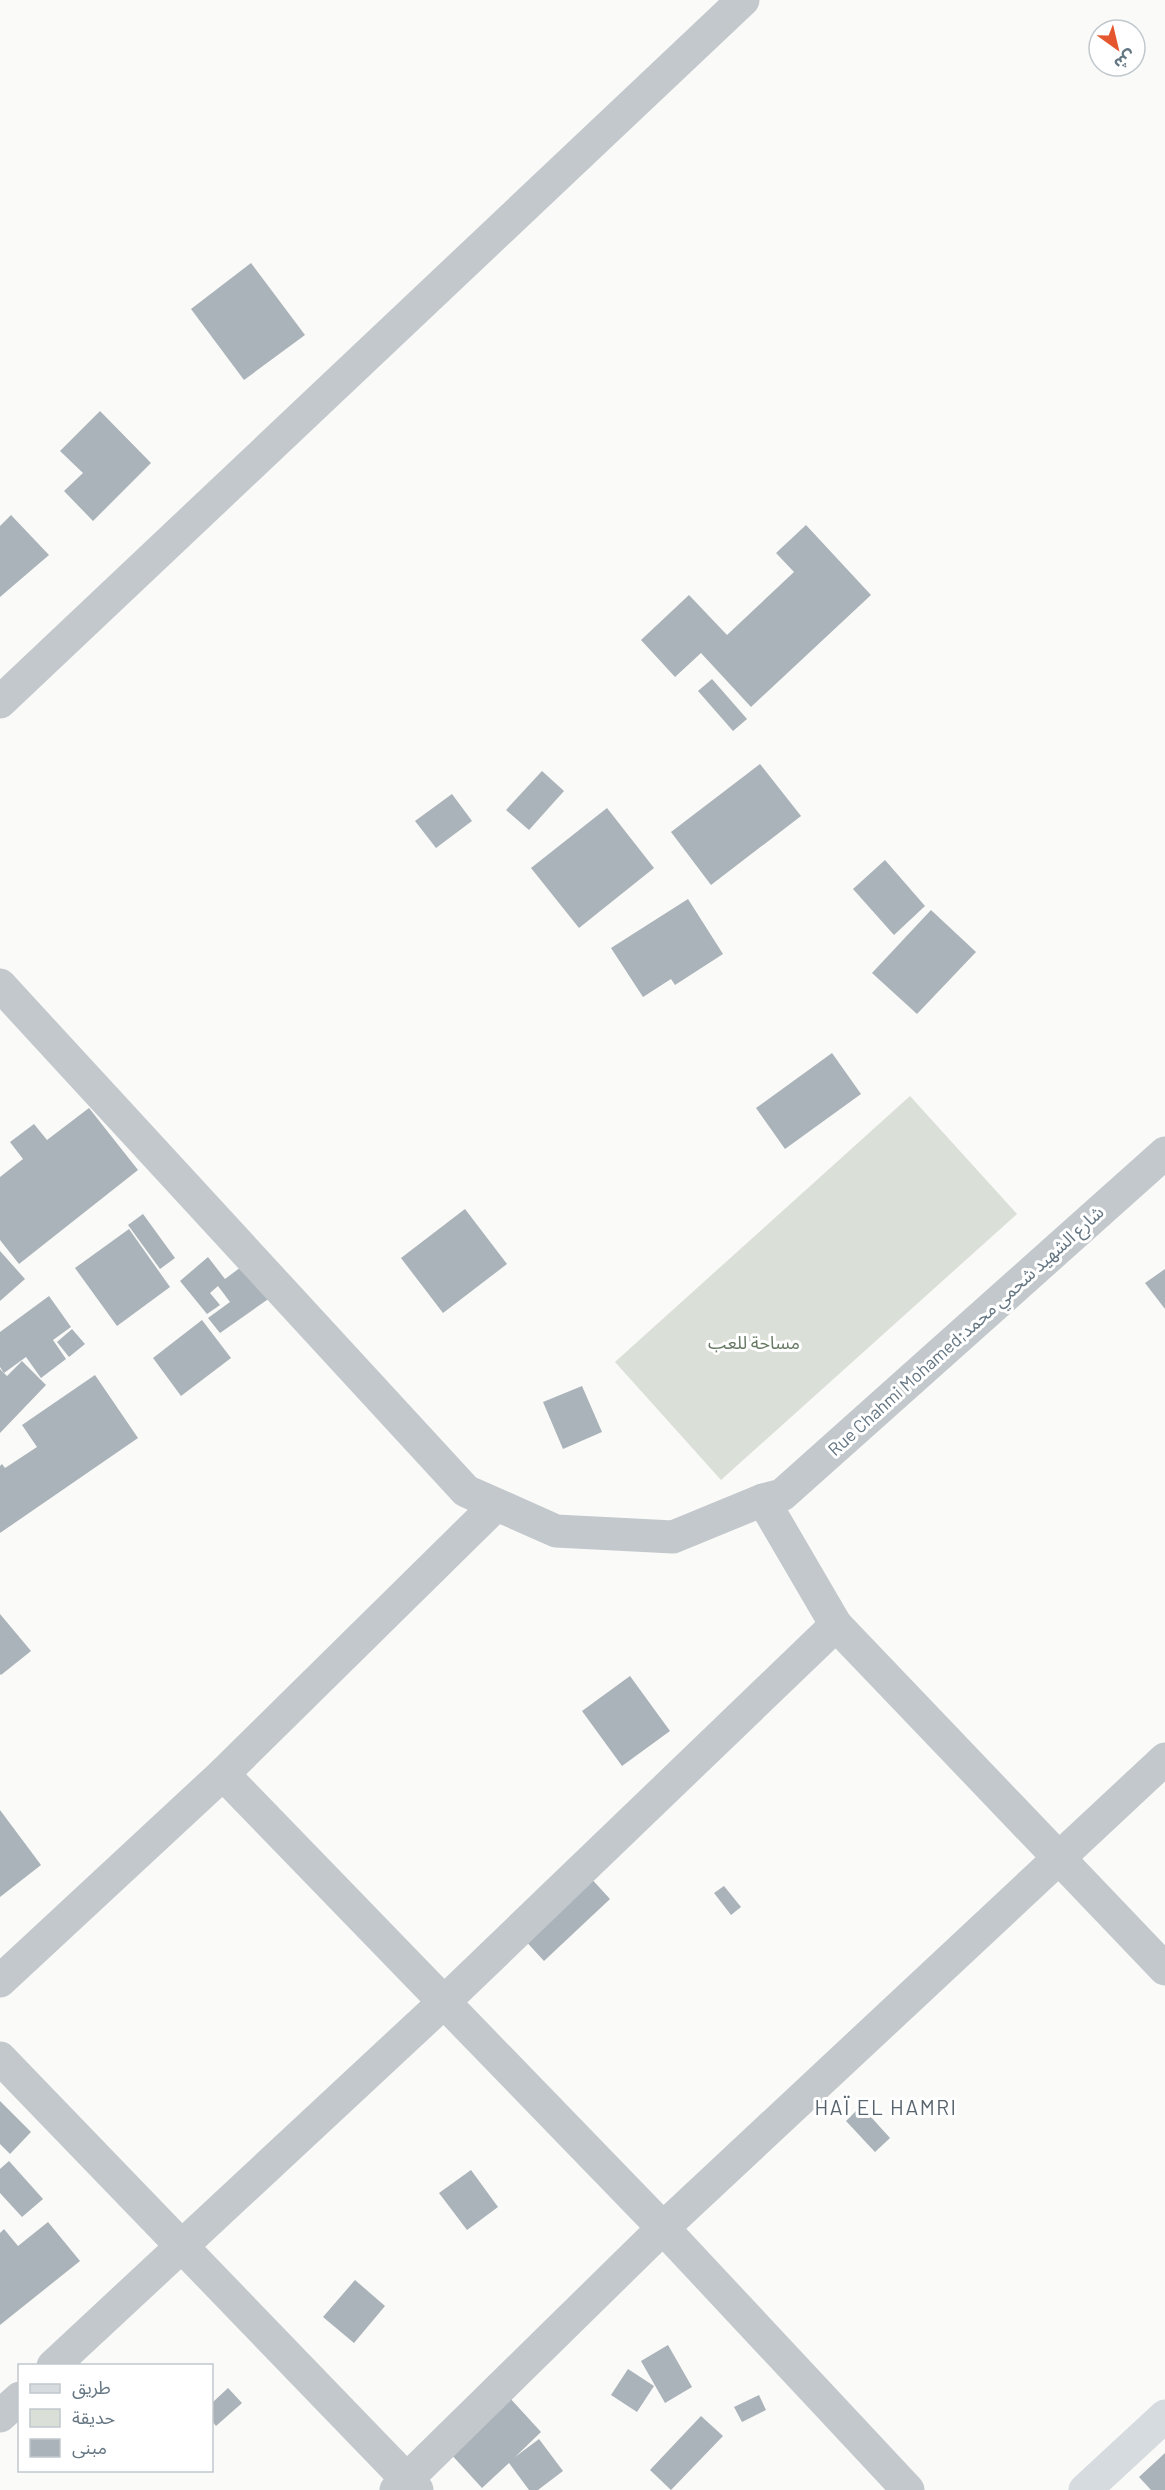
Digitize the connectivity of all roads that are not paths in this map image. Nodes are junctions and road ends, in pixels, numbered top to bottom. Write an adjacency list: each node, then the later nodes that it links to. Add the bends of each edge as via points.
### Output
1 (743, 0): 2 (street)
2 (0, 702)
3 (0, 984): 6 (street, Rue Chahmi Mohamed;شارع الشهيد شحمي محمد, via 466,1491)
4 (1165, 1153): 5 (street, Rue Chahmi Mohamed;شارع الشهيد شحمي محمد, via 782,1495)
5 (763, 1500): 6 (street, Rue Chahmi Mohamed;شارع الشهيد شحمي محمد, via 672,1537 556,1531); 7 (street)
6 (496, 1505): 9 (street)
7 (836, 1625): 10 (street); 13 (street)
8 (1165, 1759): 10 (street)
9 (223, 1774): 12 (street); 13 (street)
10 (1059, 1856): 11 (street); 15 (street)
11 (1165, 1969)
12 (0, 1981)
13 (444, 2002): 15 (street); 16 (street)
14 (0, 2058): 16 (street)
15 (663, 2228): 21 (street); 22 (street)
16 (181, 2245): 17 (street); 21 (street)
17 (55, 2364)
18 (18, 2400): 19 (street)
19 (0, 2416)
20 (1165, 2416): 23 (main road)
21 (406, 2486)
22 (908, 2490)
23 (1085, 2490)

